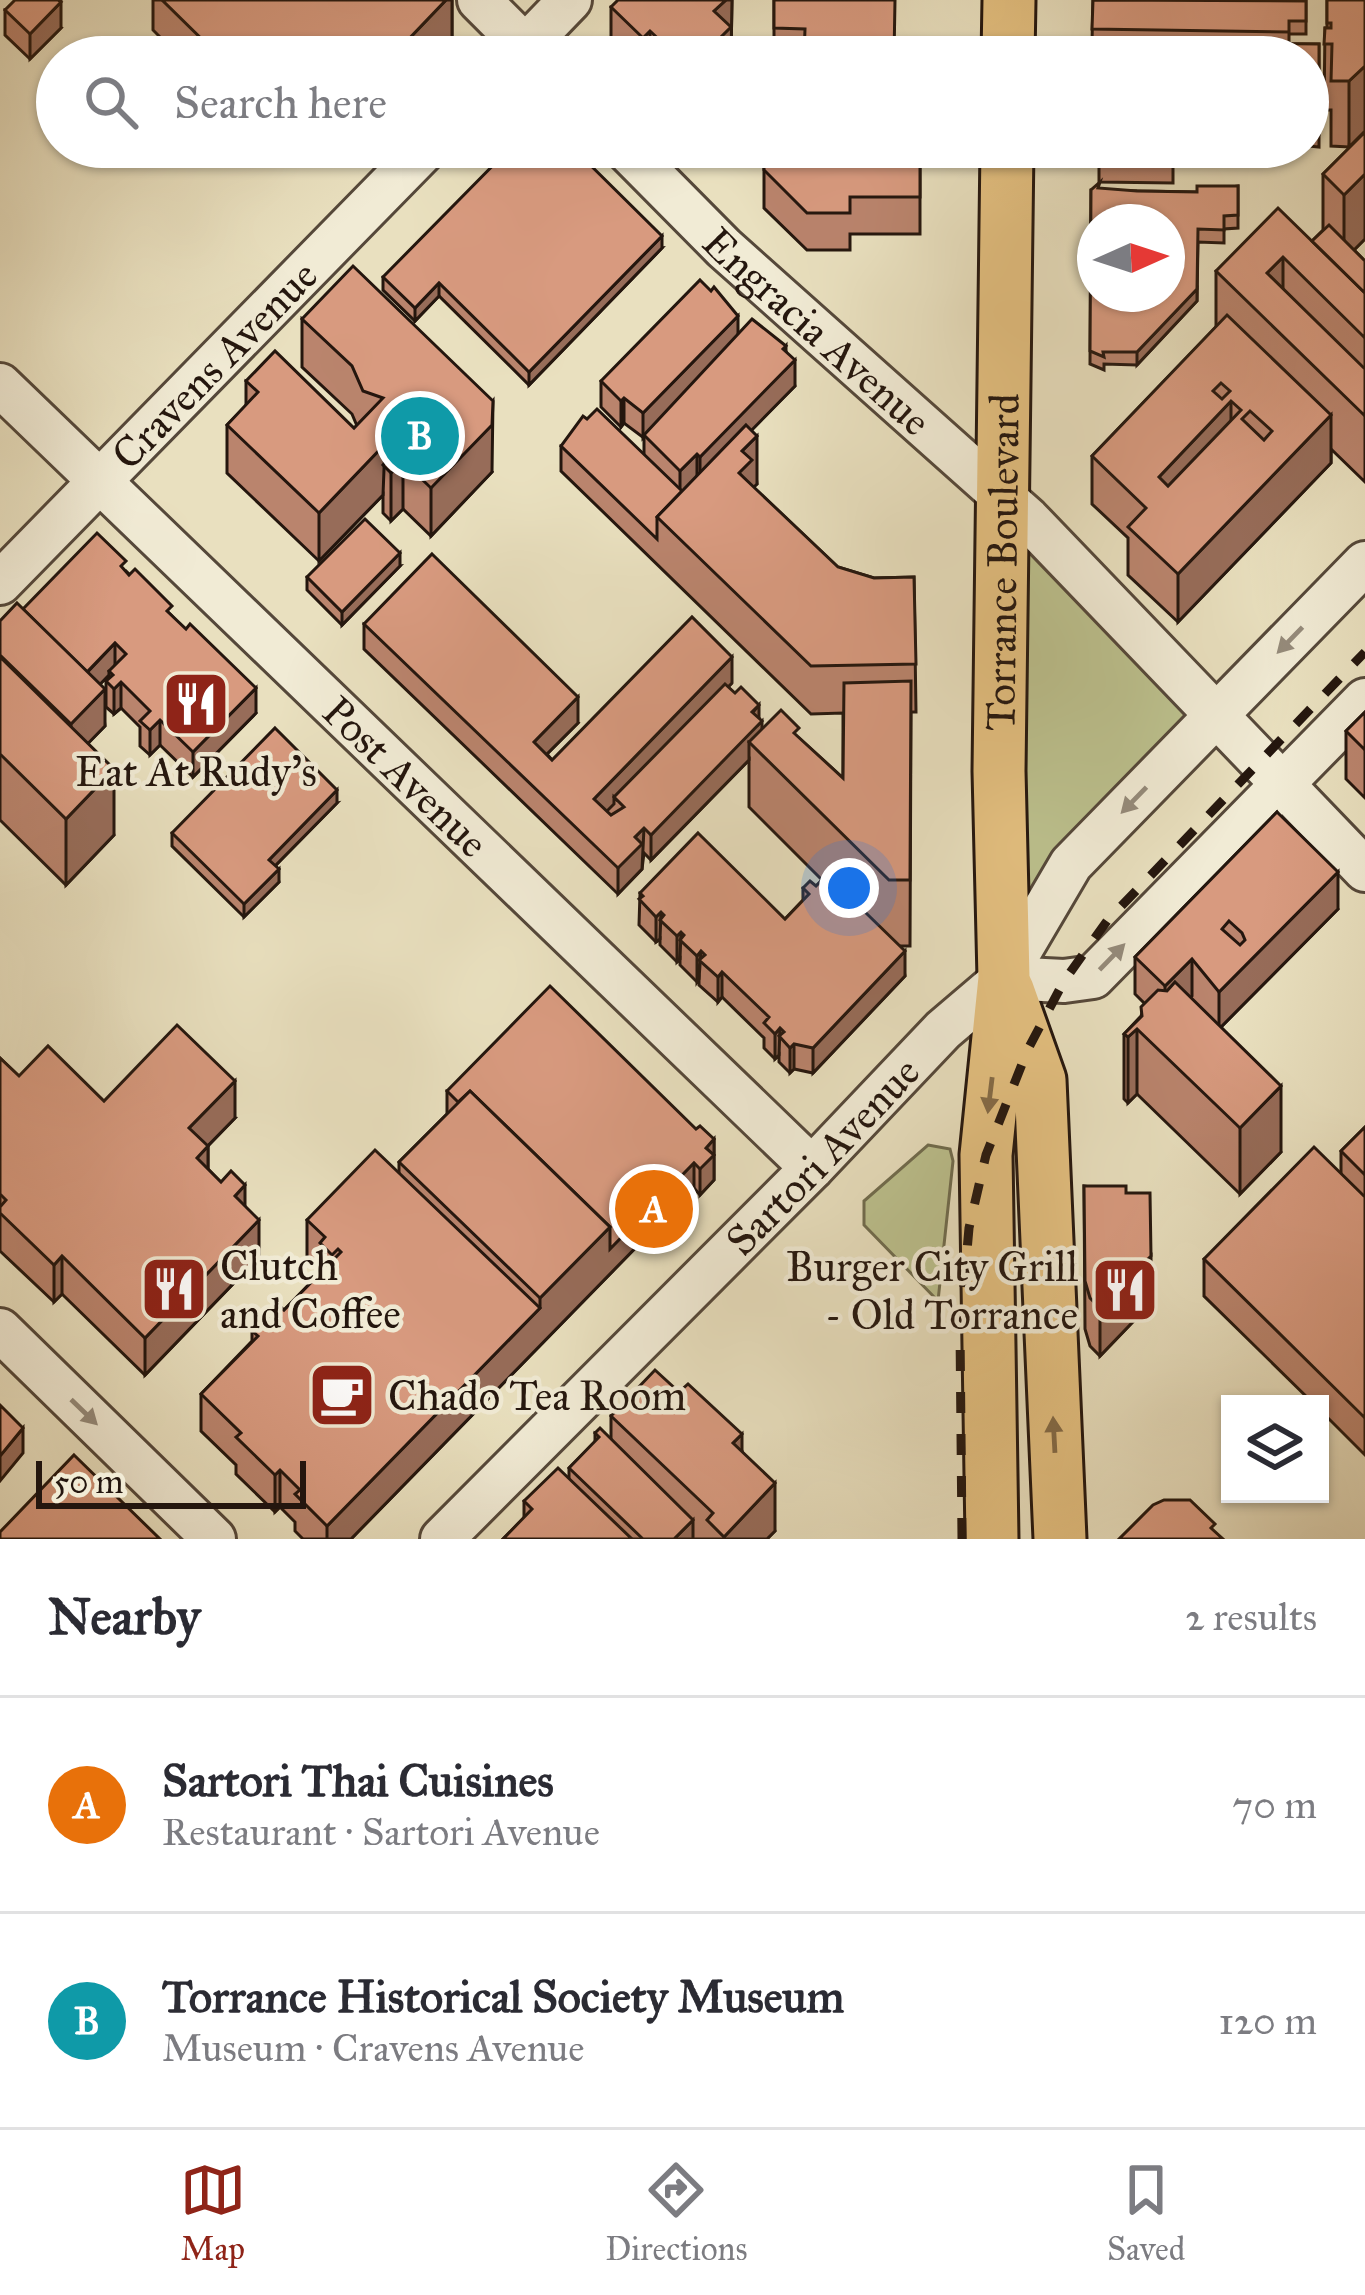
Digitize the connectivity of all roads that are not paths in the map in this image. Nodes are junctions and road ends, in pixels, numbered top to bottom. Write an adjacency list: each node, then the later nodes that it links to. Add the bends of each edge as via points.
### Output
1 (478, 0): 4 (street)
2 (570, 0): 5 (street)
3 (1009, 0): 6 (main road)
4 (511, 36)
5 (540, 36)
6 (1008, 36)
7 (406, 168): 11 (street, Cravens Avenue)
8 (645, 168): 12 (street, Engracia Avenue)
9 (1007, 168): 12 (main road, Torrance Boulevard)
10 (0, 385): 11 (street, Post Avenue)
11 (99, 481): 14 (street, Cravens Avenue); 20 (street, Post Avenue)
12 (1000, 494): 16 (street, Engracia Avenue); 19 (main road, Torrance Boulevard)
13 (1365, 563): 16 (street, Sartori Avenue, one-way to 16)
14 (0, 583)
15 (1365, 700): 17 (street)
16 (1216, 717): 17 (street, Engracia Avenue); 19 (street, Sartori Avenue, one-way to 19, via 1071,864)
17 (1284, 783): 18 (street, Engracia Avenue); 19 (street, one-way to 17, via 1093,977)
18 (1365, 870)
19 (1004, 979): 20 (street, Sartori Avenue, via 943,1030); 24 (main road, Torrance Boulevard, one-way to 24, via 986,1154); 25 (main road, Torrance Boulevard, one-way to 19, via 1040,1080)
20 (812, 1168): 23 (street, Sartori Avenue)
21 (0, 1330): 22 (street, one-way to 22)
22 (214, 1539)
23 (442, 1539)
24 (992, 1539)
25 (1060, 1539)

